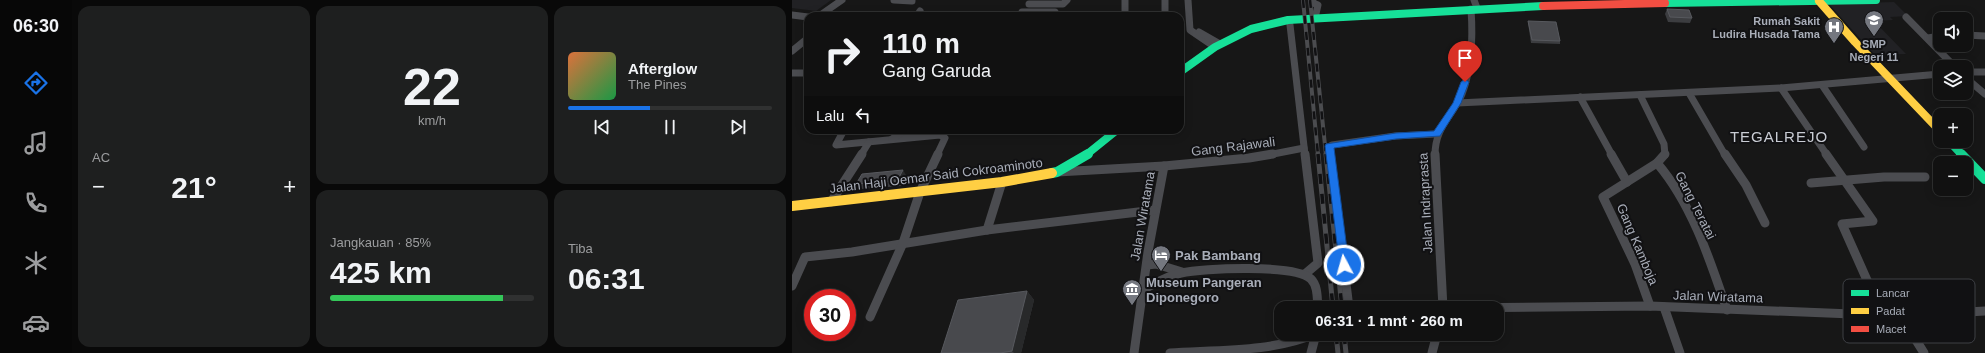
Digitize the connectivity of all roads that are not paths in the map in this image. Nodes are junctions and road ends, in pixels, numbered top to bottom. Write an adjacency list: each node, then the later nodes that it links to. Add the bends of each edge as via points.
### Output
1 (842, 0): 15 (street)
2 (894, 0): 10 (street)
3 (1067, 0): 12 (street, via 1064,4)
4 (1125, 0): 17 (street)
5 (1165, 0): 18 (street)
6 (1188, 0): 31 (street, via 1190,30)
7 (1312, 0): 23 (street, via 1318,5)
8 (1819, 0): 9 (main road); 11 (main road); 40 (main road)
9 (1876, 0)
10 (912, 1)
11 (1681, 1): 13 (main road)
12 (1031, 2): 16 (street)
13 (1515, 3): 14 (main road)
14 (1474, 6): 19 (main road); 48 (street, Jalan Indraprasta, via 1465,82)
15 (825, 12)
16 (1023, 12)
17 (1125, 12)
18 (1165, 12)
19 (1414, 13): 23 (main road); 24 (main road)
20 (792, 15): 21 (street)
21 (804, 16)
22 (1906, 17): 29 (street)
23 (1315, 18): 25 (main road, via 1271,23)
24 (1290, 25): 25 (main road); 57 (street)
25 (1240, 34): 31 (main road)
26 (1973, 35): 27 (street)
27 (1985, 36)
28 (1933, 37): 29 (street)
29 (1928, 38): 33 (street)
30 (804, 41): 32 (street)
31 (1217, 46): 34 (main road)
32 (792, 51)
33 (1948, 60)
34 (1184, 69)
35 (1973, 72): 36 (street)
36 (1985, 72)
37 (792, 73): 38 (street)
38 (804, 73)
39 (1933, 75): 40 (street)
40 (1890, 79): 42 (street); 49 (main road)
41 (1973, 84): 45 (street)
42 (1822, 85): 43 (street); 56 (street)
43 (1781, 88): 44 (street); 64 (street)
44 (1689, 93): 46 (street); 72 (street, via 1746,185)
45 (1985, 94)
46 (1640, 95): 47 (street); 59 (street, Gang Teratai, via 1665,149 1664,155)
47 (1580, 98): 48 (street); 66 (street, Gang Kamboja)
48 (1457, 103): 53 (street, Jalan Indraprasta)
49 (1933, 124)
50 (841, 134): 55 (street, via 835,144 839,146)
51 (900, 134): 54 (street)
52 (1113, 134): 61 (main road, Jalan Haji Oemar Said Cokroaminoto, via 1089,153)
53 (1437, 134): 82 (street, via 1390,136 1332,144 1329,147); 83 (street, Jalan Indraprasta, via 1434,165)
54 (892, 140): 55 (street); 68 (street, via 943,135 944,139)
55 (869, 142): 69 (street)
56 (1864, 147)
57 (1304, 148): 60 (street, Gang Rajawali, via 1249,158); 77 (street, via 1318,263)
58 (1956, 148): 63 (main road)
59 (1657, 163): 66 (street, Gang Kamboja); 87 (street, Gang Teratai, via 1669,176 1686,208)
60 (1164, 166): 61 (street, Jalan Wiratama); 71 (street, Jalan Wiratama)
61 (1058, 172): 65 (main road, Jalan Haji Oemar Said Cokroaminoto)
62 (1925, 177): 64 (street)
63 (1984, 177)
64 (1844, 179): 67 (street); 78 (street, via 1873,221 1842,224)
65 (1002, 182): 68 (main road, Jalan Haji Oemar Said Cokroaminoto); 73 (street)
66 (1627, 182): 84 (street, Gang Kamboja, via 1603,197 1635,264)
67 (1811, 183)
68 (920, 192): 69 (main road, Jalan Haji Oemar Said Cokroaminoto); 74 (street)
69 (831, 202): 70 (main road, Jalan Haji Oemar Said Cokroaminoto)
70 (792, 206)
71 (1155, 210): 73 (street); 75 (street, Jalan Wiratama)
72 (1765, 223)
73 (987, 230): 74 (street)
74 (903, 243): 79 (street, via 805,257); 91 (street)
75 (1147, 265): 76 (street, via 1156,264); 80 (street, Jalan Wiratama)
76 (1182, 272): 77 (street, via 1251,269); 80 (street)
77 (1305, 274): 81 (street, via 1315,284)
78 (1867, 279)
79 (792, 286)
80 (1142, 290): 96 (street, Jalan Wiratama)
81 (1317, 301)
82 (1349, 301)
83 (1444, 301)
84 (1650, 306): 85 (street, Jalan Wiratama); 86 (street, Jalan Wiratama)
85 (1504, 307)
86 (1664, 307): 87 (street, Jalan Wiratama); 100 (street)
87 (1727, 310): 90 (street, Jalan Wiratama)
88 (1985, 311): 89 (street, Jalan Wiratama)
89 (1975, 312)
90 (1843, 314)
91 (870, 317)
92 (1298, 341): 97 (street)
93 (1314, 341): 98 (street)
94 (1435, 341): 99 (street)
95 (1918, 343): 101 (street)
96 (1134, 353)
97 (1170, 353)
98 (1311, 353)
99 (1432, 353)
100 (1680, 353)
101 (1924, 353)

